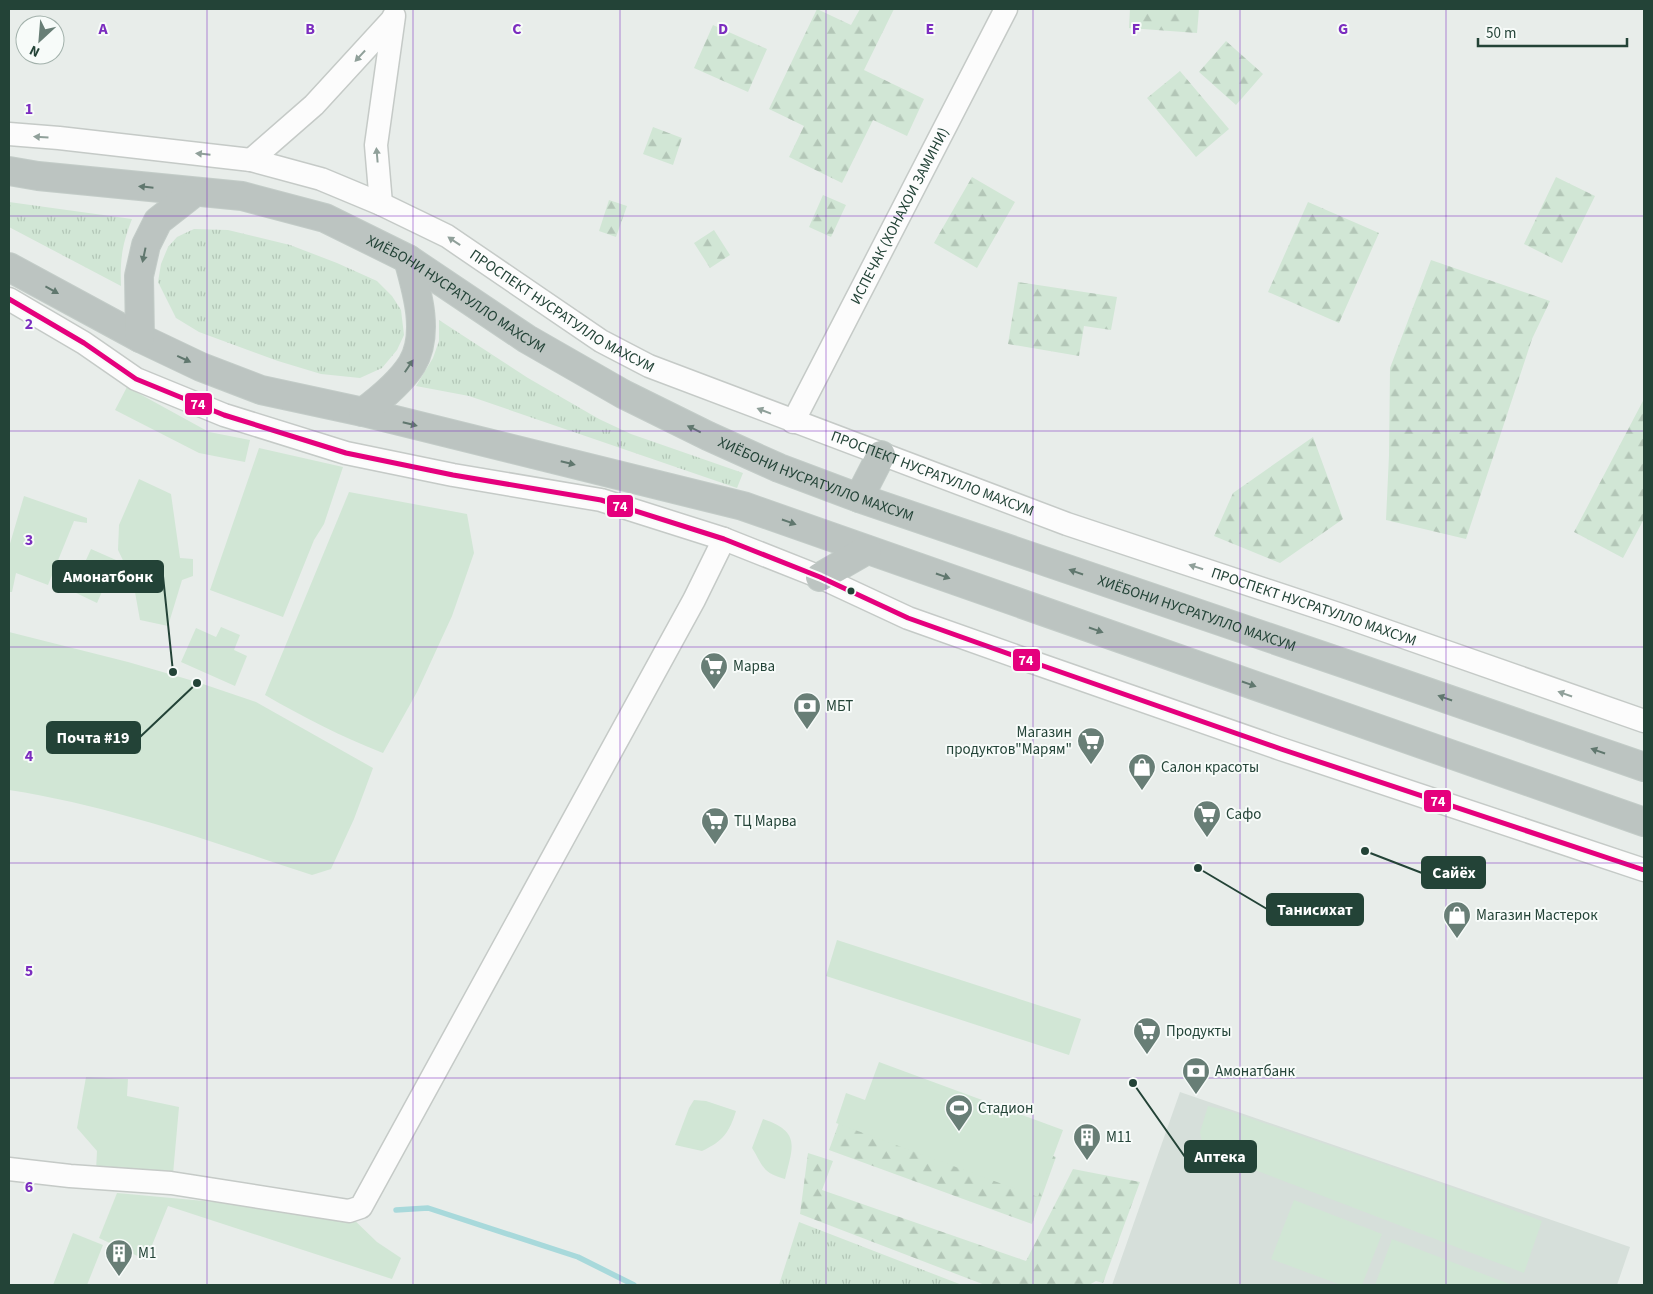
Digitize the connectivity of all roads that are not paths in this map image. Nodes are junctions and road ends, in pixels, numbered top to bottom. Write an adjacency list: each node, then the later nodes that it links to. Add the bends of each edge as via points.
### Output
1 (1006, 9): 13 (street, ИСПЕЧАК (ХОНАХОИ ЗАМИНИ))
2 (395, 14): 4 (street, one-way to 4, via 314,105); 7 (street, one-way to 2, via 376,145)
3 (9, 134): 4 (street, ПРОСПЕКТ НУСРАТУЛЛО МАХСУМ, one-way to 3)
4 (251, 160): 7 (street, ПРОСПЕКТ НУСРАТУЛЛО МАХСУМ, via 321,179)
5 (9, 171): 6 (highway, ХИЁБОНИ НУСРАТУЛЛО МАХСУМ, one-way to 5)
6 (194, 192): 8 (highway, ХИЁБОНИ НУСРАТУЛЛО МАХСУМ, via 242,196 325,218); 11 (highway, one-way to 11, via 158,220 146,245 139,276)
7 (381, 204): 13 (street, ПРОСПЕКТ НУСРАТУЛЛО МАХСУМ, one-way to 7, via 649,366 609,345 447,236)
8 (408, 259): 12 (highway, one-way to 8, via 384,396 412,364 419,341 420,313); 15 (highway, ХИЁБОНИ НУСРАТУЛЛО МАХСУМ, one-way to 8, via 779,468 623,394 527,340)
9 (9, 267): 11 (highway, one-way to 11)
10 (9, 299): 16 (street, via 84,343 136,379 224,415 346,453 601,500)
11 (140, 338): 12 (highway, one-way to 12, via 201,367 261,390)
12 (363, 412): 17 (highway, one-way to 17, via 743,506)
13 (793, 422): 14 (street, ПРОСПЕКТ НУСРАТУЛЛО МАХСУМ)
14 (880, 455): 15 (highway); 19 (street, ПРОСПЕКТ НУСРАТУЛЛО МАХСУМ, one-way to 14, via 1067,524)
15 (859, 498): 20 (highway, ХИЁБОНИ НУСРАТУЛЛО МАХСУМ, one-way to 15)
16 (724, 538): 18 (street); 23 (street, via 690,608 361,1207 349,1212 172,1183)
17 (867, 550): 18 (highway); 21 (highway, one-way to 21)
18 (820, 577): 22 (street, via 908,618 1272,746)
19 (1644, 721)
20 (1644, 768)
21 (1644, 822)
22 (1644, 870)
23 (9, 1169)

